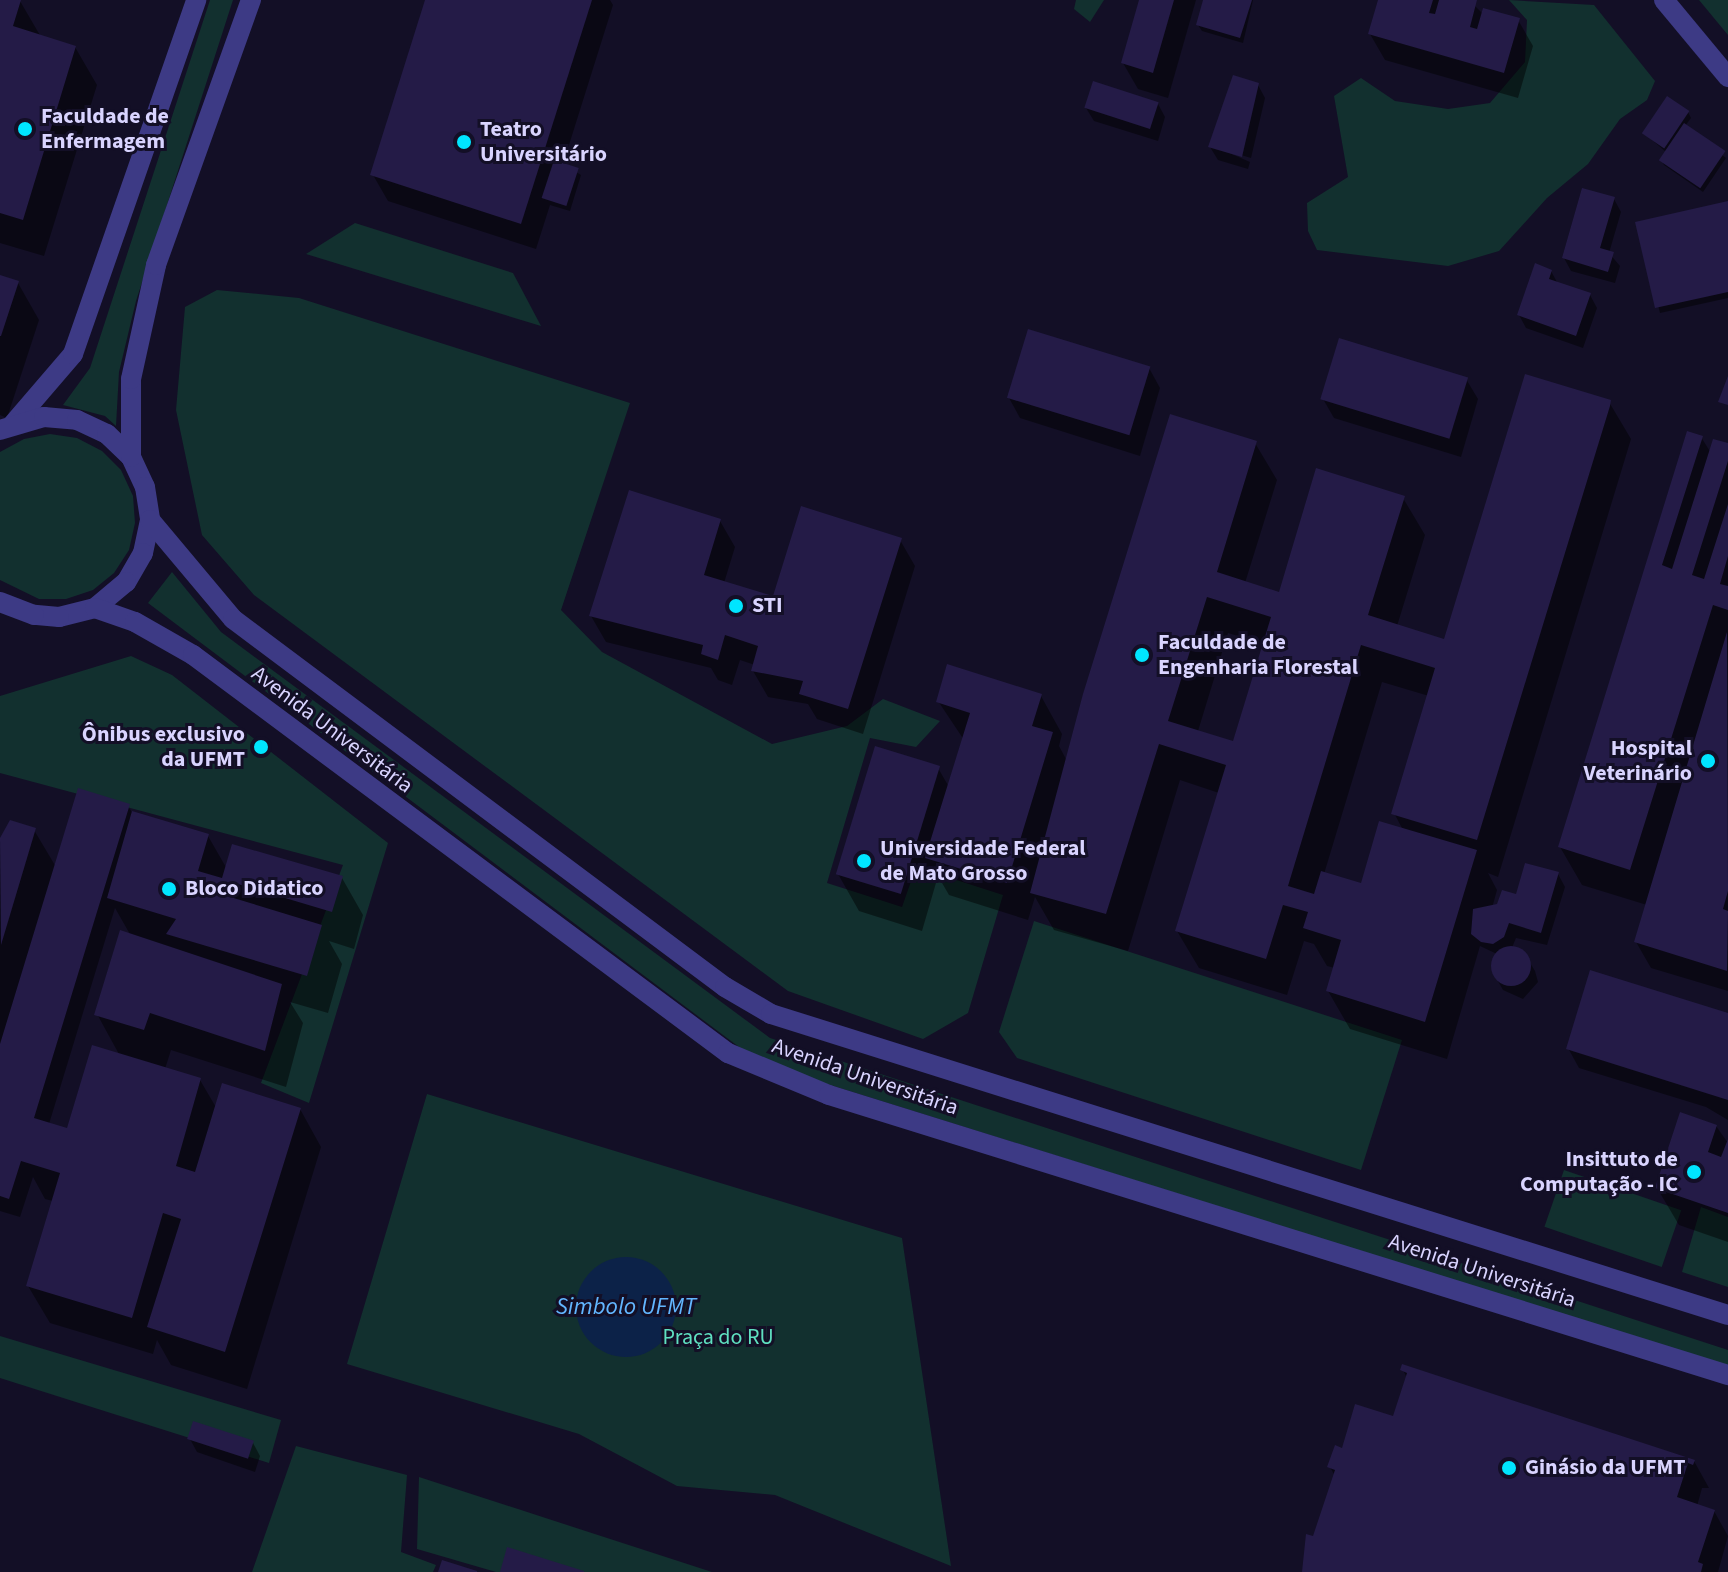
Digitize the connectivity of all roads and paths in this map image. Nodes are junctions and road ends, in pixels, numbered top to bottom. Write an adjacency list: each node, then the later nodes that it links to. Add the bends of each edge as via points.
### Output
1 (196, 0): 5 (street, Avenida Universitária, via 73,354)
2 (251, 0): 6 (street, Avenida Universitária, via 148,296 131,379)
3 (1664, 0): 4 (street)
4 (1728, 77)
5 (6, 427): 6 (street, Avenida Universitária, via 44,417 77,420 107,434)
6 (131, 457): 7 (street, Avenida Universitária, via 145,487)
7 (150, 520): 9 (street, Avenida Universitária, via 143,553 126,582); 10 (street, Avenida Universitária, via 233,619 725,987 771,1014)
8 (0, 602): 9 (street, Avenida Universitária, via 34,615 59,617)
9 (95, 608): 11 (street, Avenida Universitária, via 135,622 193,655 728,1053 829,1095)
10 (1728, 1315)
11 (1728, 1375)

